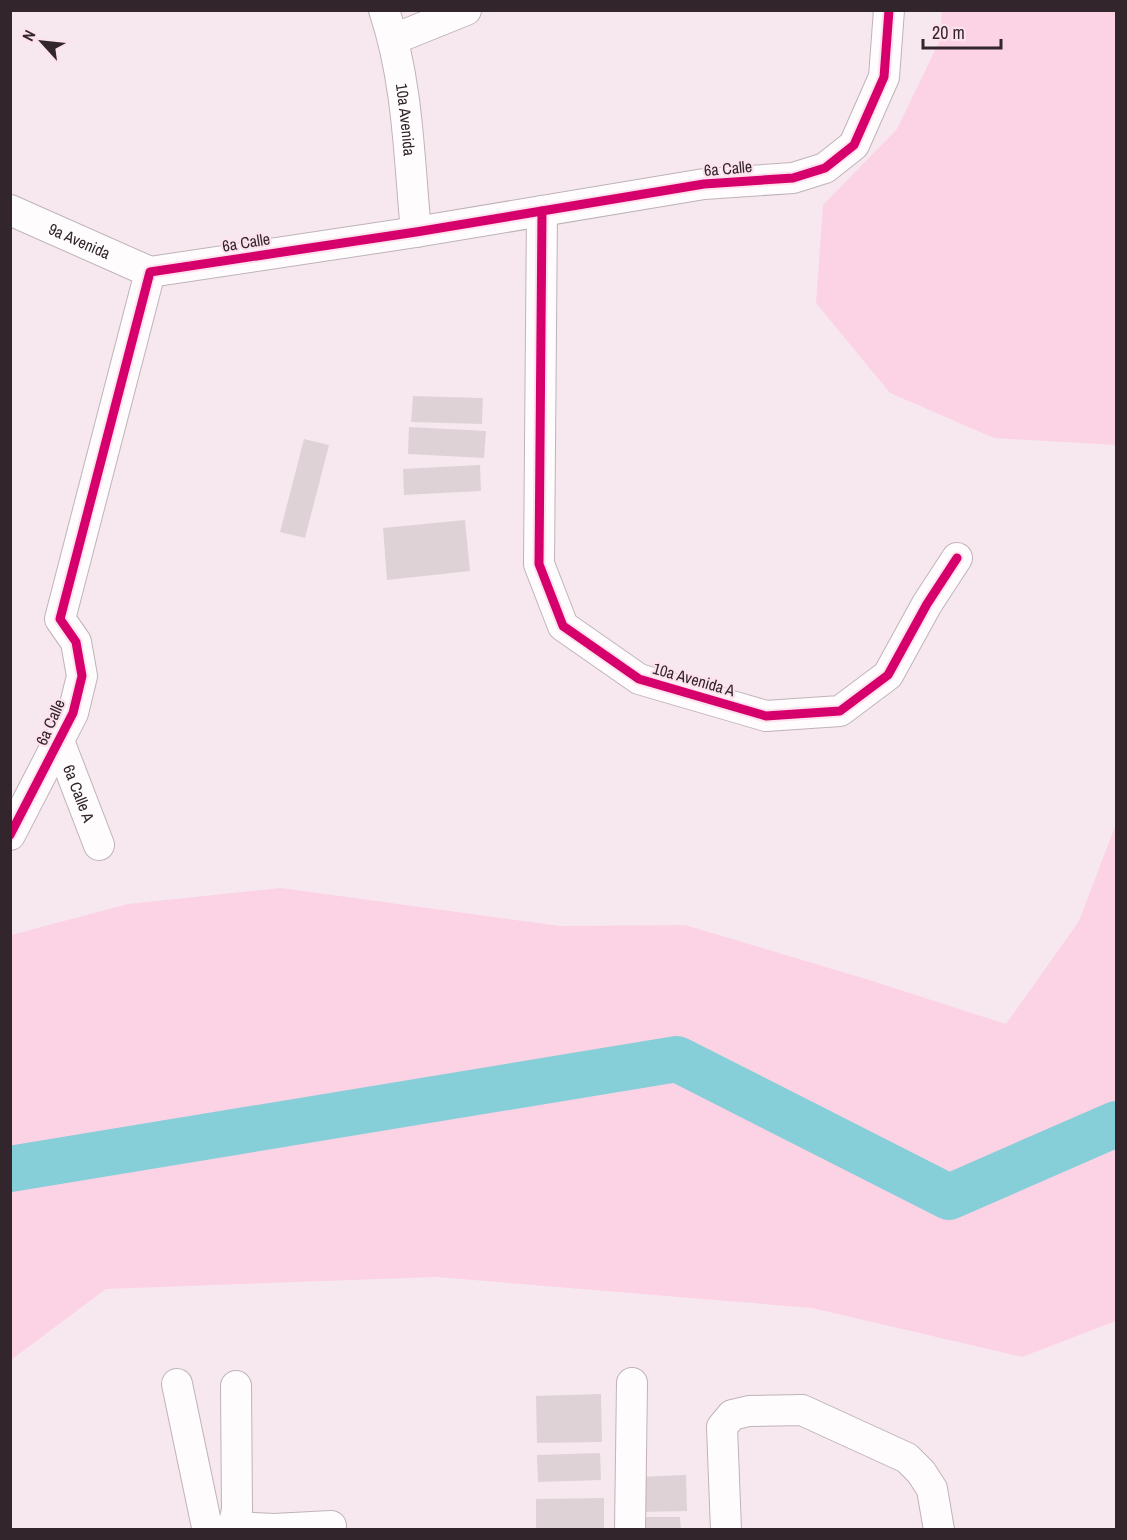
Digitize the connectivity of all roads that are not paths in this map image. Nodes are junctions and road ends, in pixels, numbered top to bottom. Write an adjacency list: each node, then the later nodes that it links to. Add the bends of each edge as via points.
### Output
1 (384, 10): 4 (street, 10a Avenida)
2 (466, 10): 4 (street)
3 (889, 10): 6 (street, 6a Calle, via 884,77 854,145 825,168 792,178 704,184)
4 (394, 39): 7 (street, 10a Avenida, via 402,80)
5 (10, 210): 8 (street, 9a Avenida)
6 (542, 211): 7 (street, 6a Calle); 9 (street, 10a Avenida A, via 539,564 563,626 639,679 766,716 840,711 888,675)
7 (416, 232): 8 (street, 6a Calle)
8 (150, 272): 10 (street, 6a Calle, via 60,619 76,642 82,676 73,713)
9 (957, 558)
10 (59, 741): 11 (street, 6a Calle); 12 (street, 6a Calle A)
11 (10, 835)
12 (99, 844)
13 (632, 1383): 18 (street)
14 (177, 1384): 17 (street, via 207,1527)
15 (236, 1386): 17 (street, via 237,1509)
16 (331, 1526): 17 (street)
17 (225, 1529)
18 (630, 1530)
19 (726, 1530): 20 (street, via 722,1427 732,1414 802,1410 907,1458 932,1489)
20 (939, 1530)

